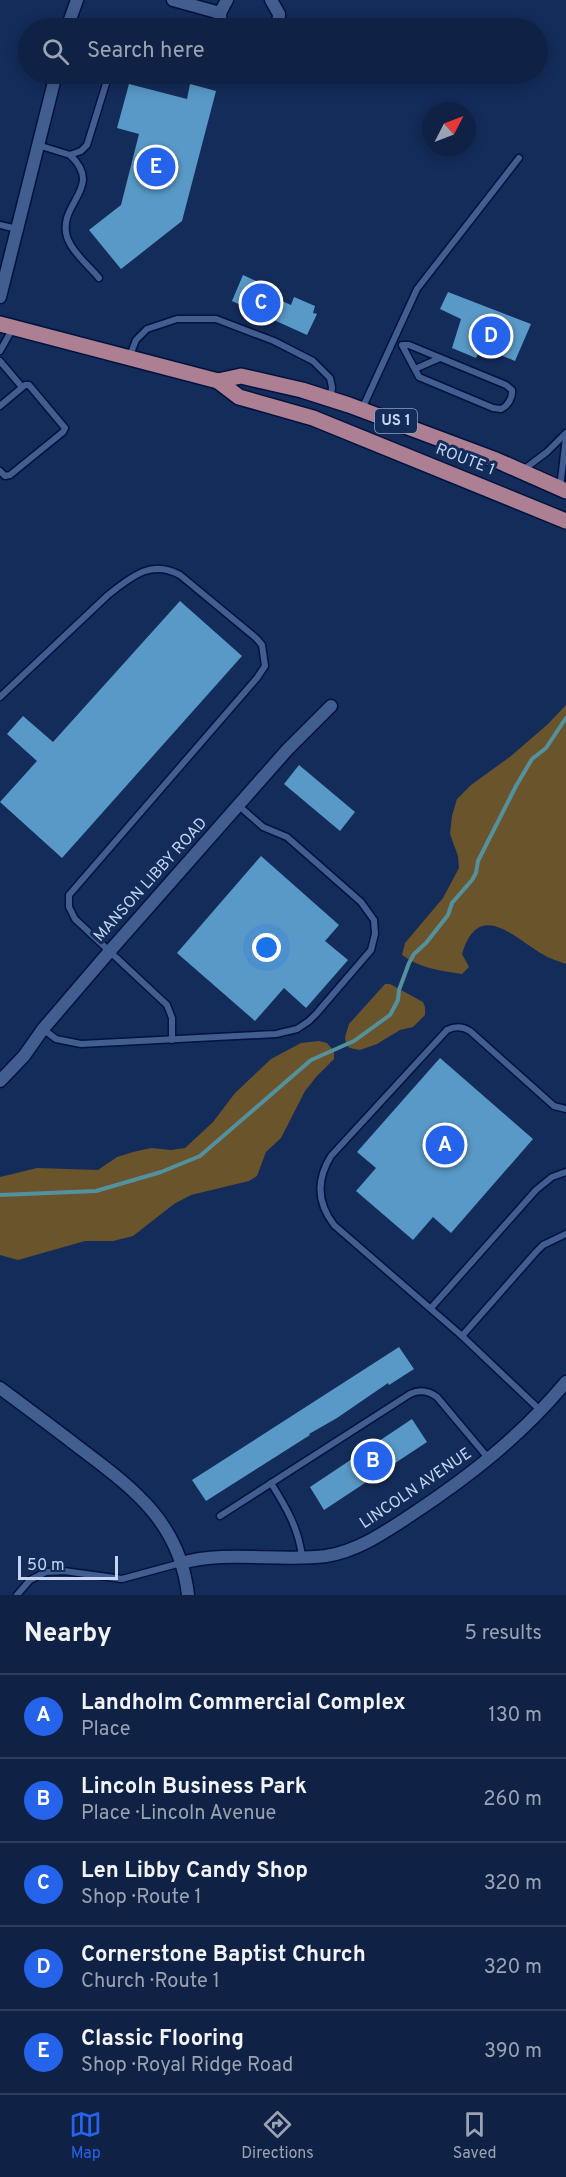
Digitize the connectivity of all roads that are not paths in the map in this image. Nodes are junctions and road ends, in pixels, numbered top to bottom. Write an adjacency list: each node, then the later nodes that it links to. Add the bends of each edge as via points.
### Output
1 (77, 0): 6 (street)
2 (173, 0): 5 (street)
3 (227, 0): 5 (street)
4 (271, 0): 8 (street)
5 (220, 13): 7 (street)
6 (71, 18)
7 (220, 18)
8 (279, 18)
9 (53, 84): 11 (street)
10 (107, 84): 12 (lane, via 87,145)
11 (38, 145): 12 (lane); 15 (street)
12 (70, 155): 16 (lane, via 84,175 66,233 71,245)
13 (519, 158): 19 (lane, via 424,277)
14 (0, 225): 15 (lane)
15 (17, 229): 17 (street)
16 (99, 278)
17 (0, 297)
18 (7, 326): 21 (lane); 23 (main road, ROUTE 1 / US 1)
19 (392, 340): 20 (lane); 30 (lane)
20 (402, 345): 22 (lane); 25 (lane)
21 (0, 351)
22 (440, 357): 25 (lane); 25 (lane, via 509,386 513,394 508,405 493,408 419,376)
23 (129, 358): 26 (main road, ROUTE 1 / US 1); 28 (lane, via 136,340 147,330 177,319 216,319 313,361 330,378)
24 (0, 361): 27 (lane)
25 (415, 369)
26 (218, 381): 28 (main road, ROUTE 1 / US 1, via 241,376); 35 (main road, ROUTE 1 / US 1, via 239,397 313,418)
27 (22, 387): 29 (lane); 32 (lane, via 31,386 64,430 10,476)
28 (331, 399): 30 (main road, ROUTE 1 / US 1)
29 (0, 406)
30 (362, 409): 33 (main road, ROUTE 1 / US 1)
31 (566, 435): 33 (lane); 34 (lane)
32 (0, 471)
33 (521, 471): 34 (main road, ROUTE 1 / US 1)
34 (563, 490)
35 (566, 521)
36 (0, 698): 39 (lane, via 108,595 127,580 151,569 170,569 180,575 262,645 265,666 257,678 70,892 69,907 75,919)
37 (331, 706): 38 (street, MANSON LIBBY ROAD)
38 (239, 806): 39 (street, MANSON LIBBY ROAD); 41 (lane, via 263,827 287,837 361,902 374,920 374,943 316,1014 297,1029)
39 (109, 952): 40 (street, MANSON LIBBY ROAD); 41 (lane, via 167,1005 172,1018)
40 (43, 1029): 41 (lane, via 56,1039 81,1044); 42 (street, MANSON LIBBY ROAD)
41 (172, 1040)
42 (0, 1081)
43 (566, 1109): 46 (lane, via 554,1106 470,1031 457,1026 447,1030 331,1156 320,1189 327,1215)
44 (566, 1172): 46 (lane, via 536,1190)
45 (566, 1234): 47 (lane, via 543,1245)
46 (431, 1308): 47 (lane)
47 (462, 1336): 50 (lane)
48 (566, 1382): 50 (street, LINCOLN AVENUE)
49 (0, 1388): 55 (street, via 136,1492 159,1518)
50 (541, 1410): 51 (street, LINCOLN AVENUE)
51 (489, 1459): 52 (lane, via 437,1397 420,1391); 54 (street, LINCOLN AVENUE, via 371,1540 341,1553)
52 (271, 1483): 53 (lane); 54 (lane, via 296,1528)
53 (220, 1516)
54 (303, 1557): 55 (street, LINCOLN AVENUE, via 202,1558)
55 (181, 1563): 56 (lane, via 122,1579 46,1572 30,1580); 57 (street)
56 (17, 1595)
57 (188, 1595)

